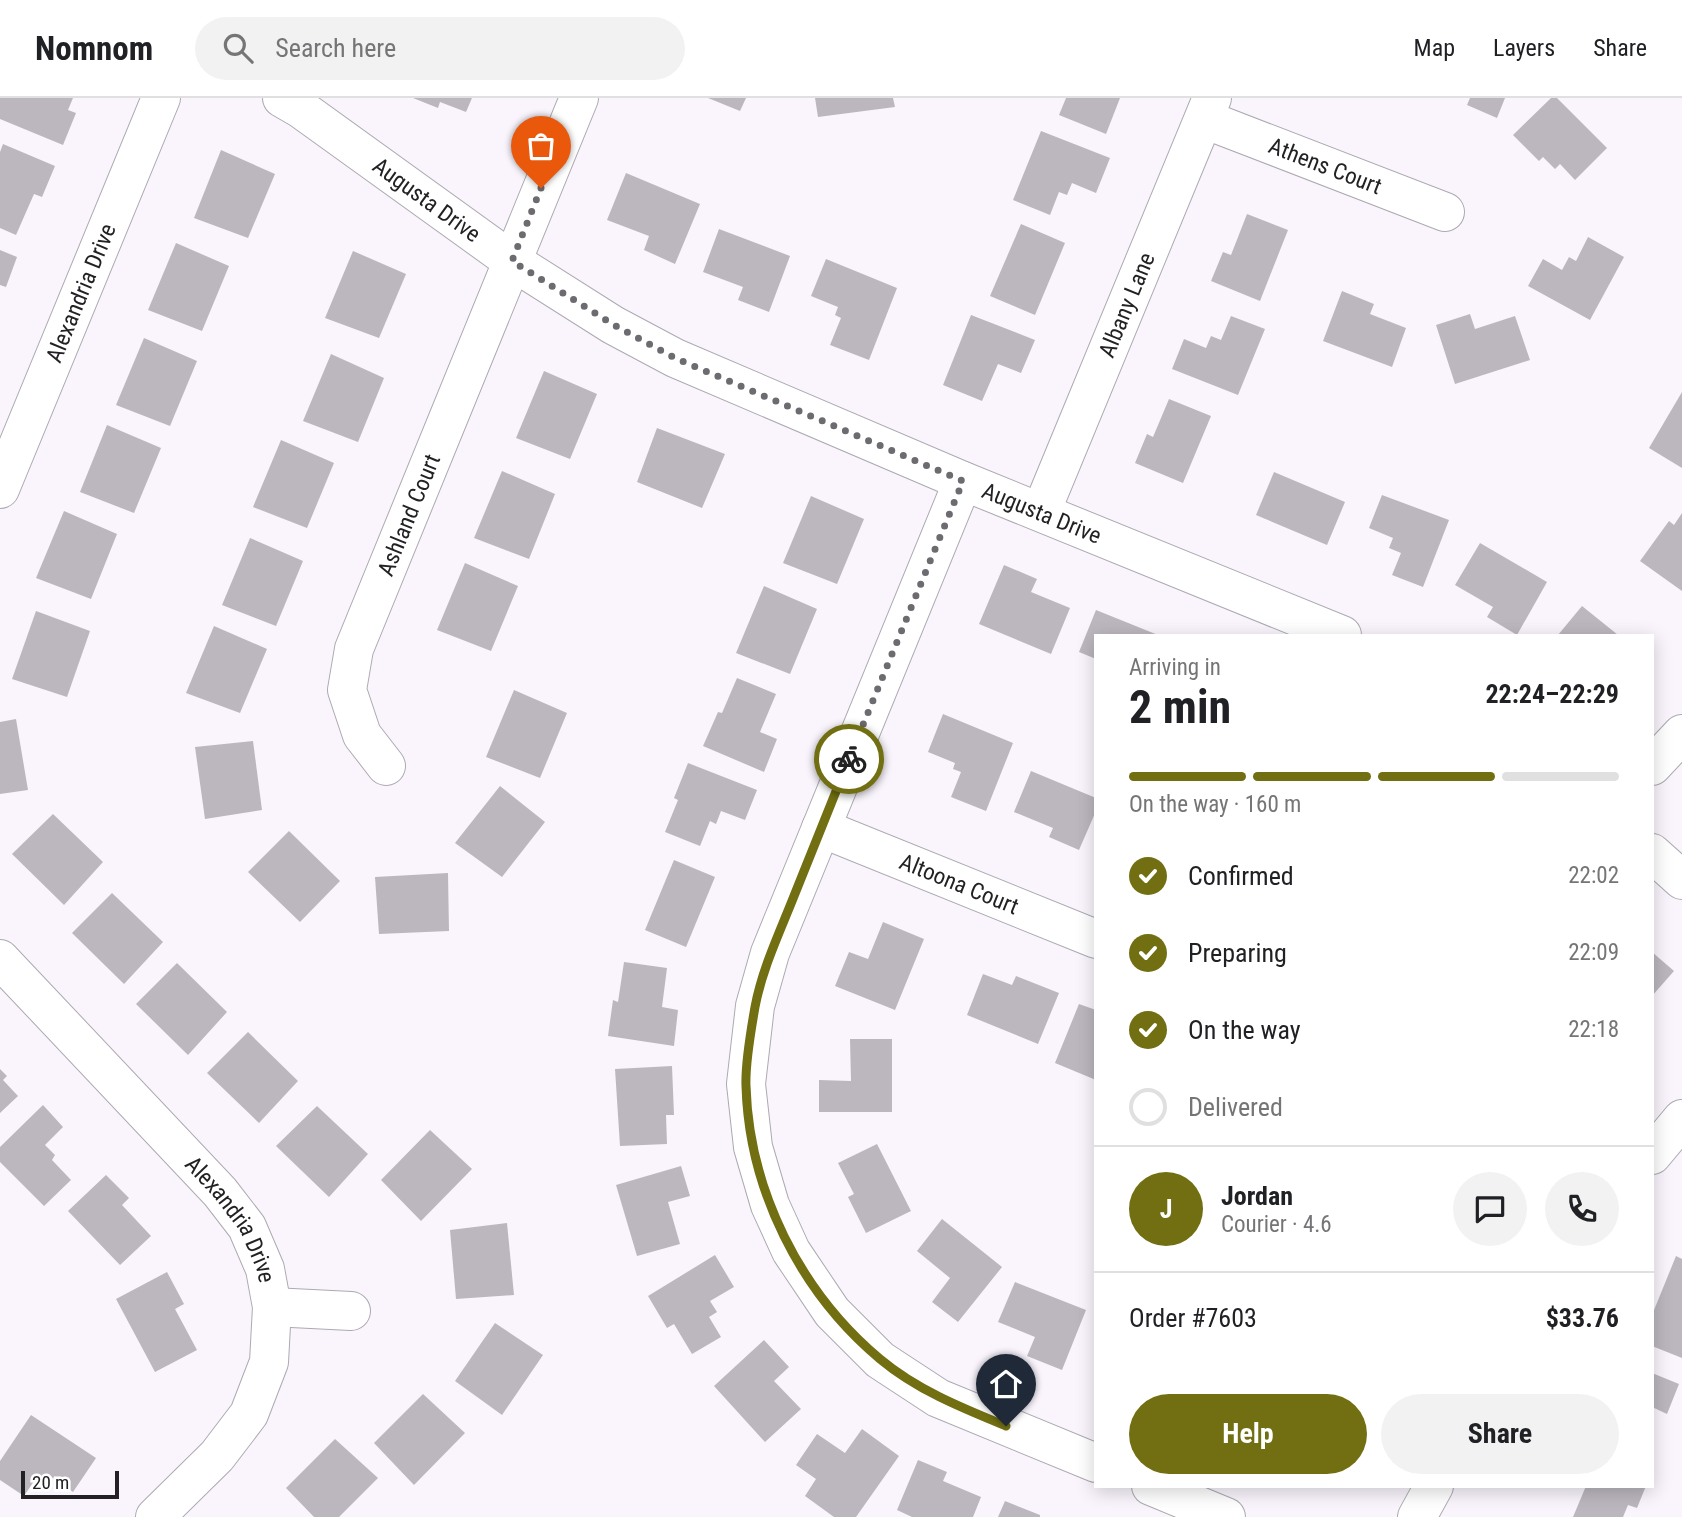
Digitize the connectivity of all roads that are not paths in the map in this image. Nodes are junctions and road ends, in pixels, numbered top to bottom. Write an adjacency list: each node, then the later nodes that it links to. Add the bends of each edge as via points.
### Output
1 (161, 98): 8 (street, Alexandria Drive)
2 (282, 98): 6 (street, Augusta Drive)
3 (579, 98): 6 (street, Ashland Court)
4 (1208, 108): 5 (street, Athens Court); 9 (street, Albany Lane)
5 (1445, 212)
6 (512, 261): 7 (street, Augusta Drive, via 675,358); 13 (street, Ashland Court, via 354,649 347,690 362,735)
7 (963, 481): 9 (street, Augusta Drive); 14 (street)
8 (0, 489)
9 (1041, 512): 10 (street, Augusta Drive)
10 (1340, 634)
11 (1682, 734): 12 (street)
12 (1654, 764)
13 (386, 766)
14 (821, 828): 17 (street, Altoona Court); 21 (street, via 770,953 755,1006 746,1084 753,1147 770,1206 791,1251 832,1312 880,1360 938,1398)
15 (1654, 855): 16 (street)
16 (1682, 880)
17 (1094, 938)
18 (0, 959): 19 (street, Alexandria Drive, via 220,1192 247,1227 265,1269)
19 (272, 1307): 20 (street); 24 (street, Alexandria Drive, via 269,1362 249,1413 217,1456)
20 (351, 1311)
21 (1094, 1462)
22 (1156, 1488): 25 (street)
23 (1433, 1488): 26 (street)
24 (155, 1517)
25 (1226, 1517)
26 (1418, 1517)

